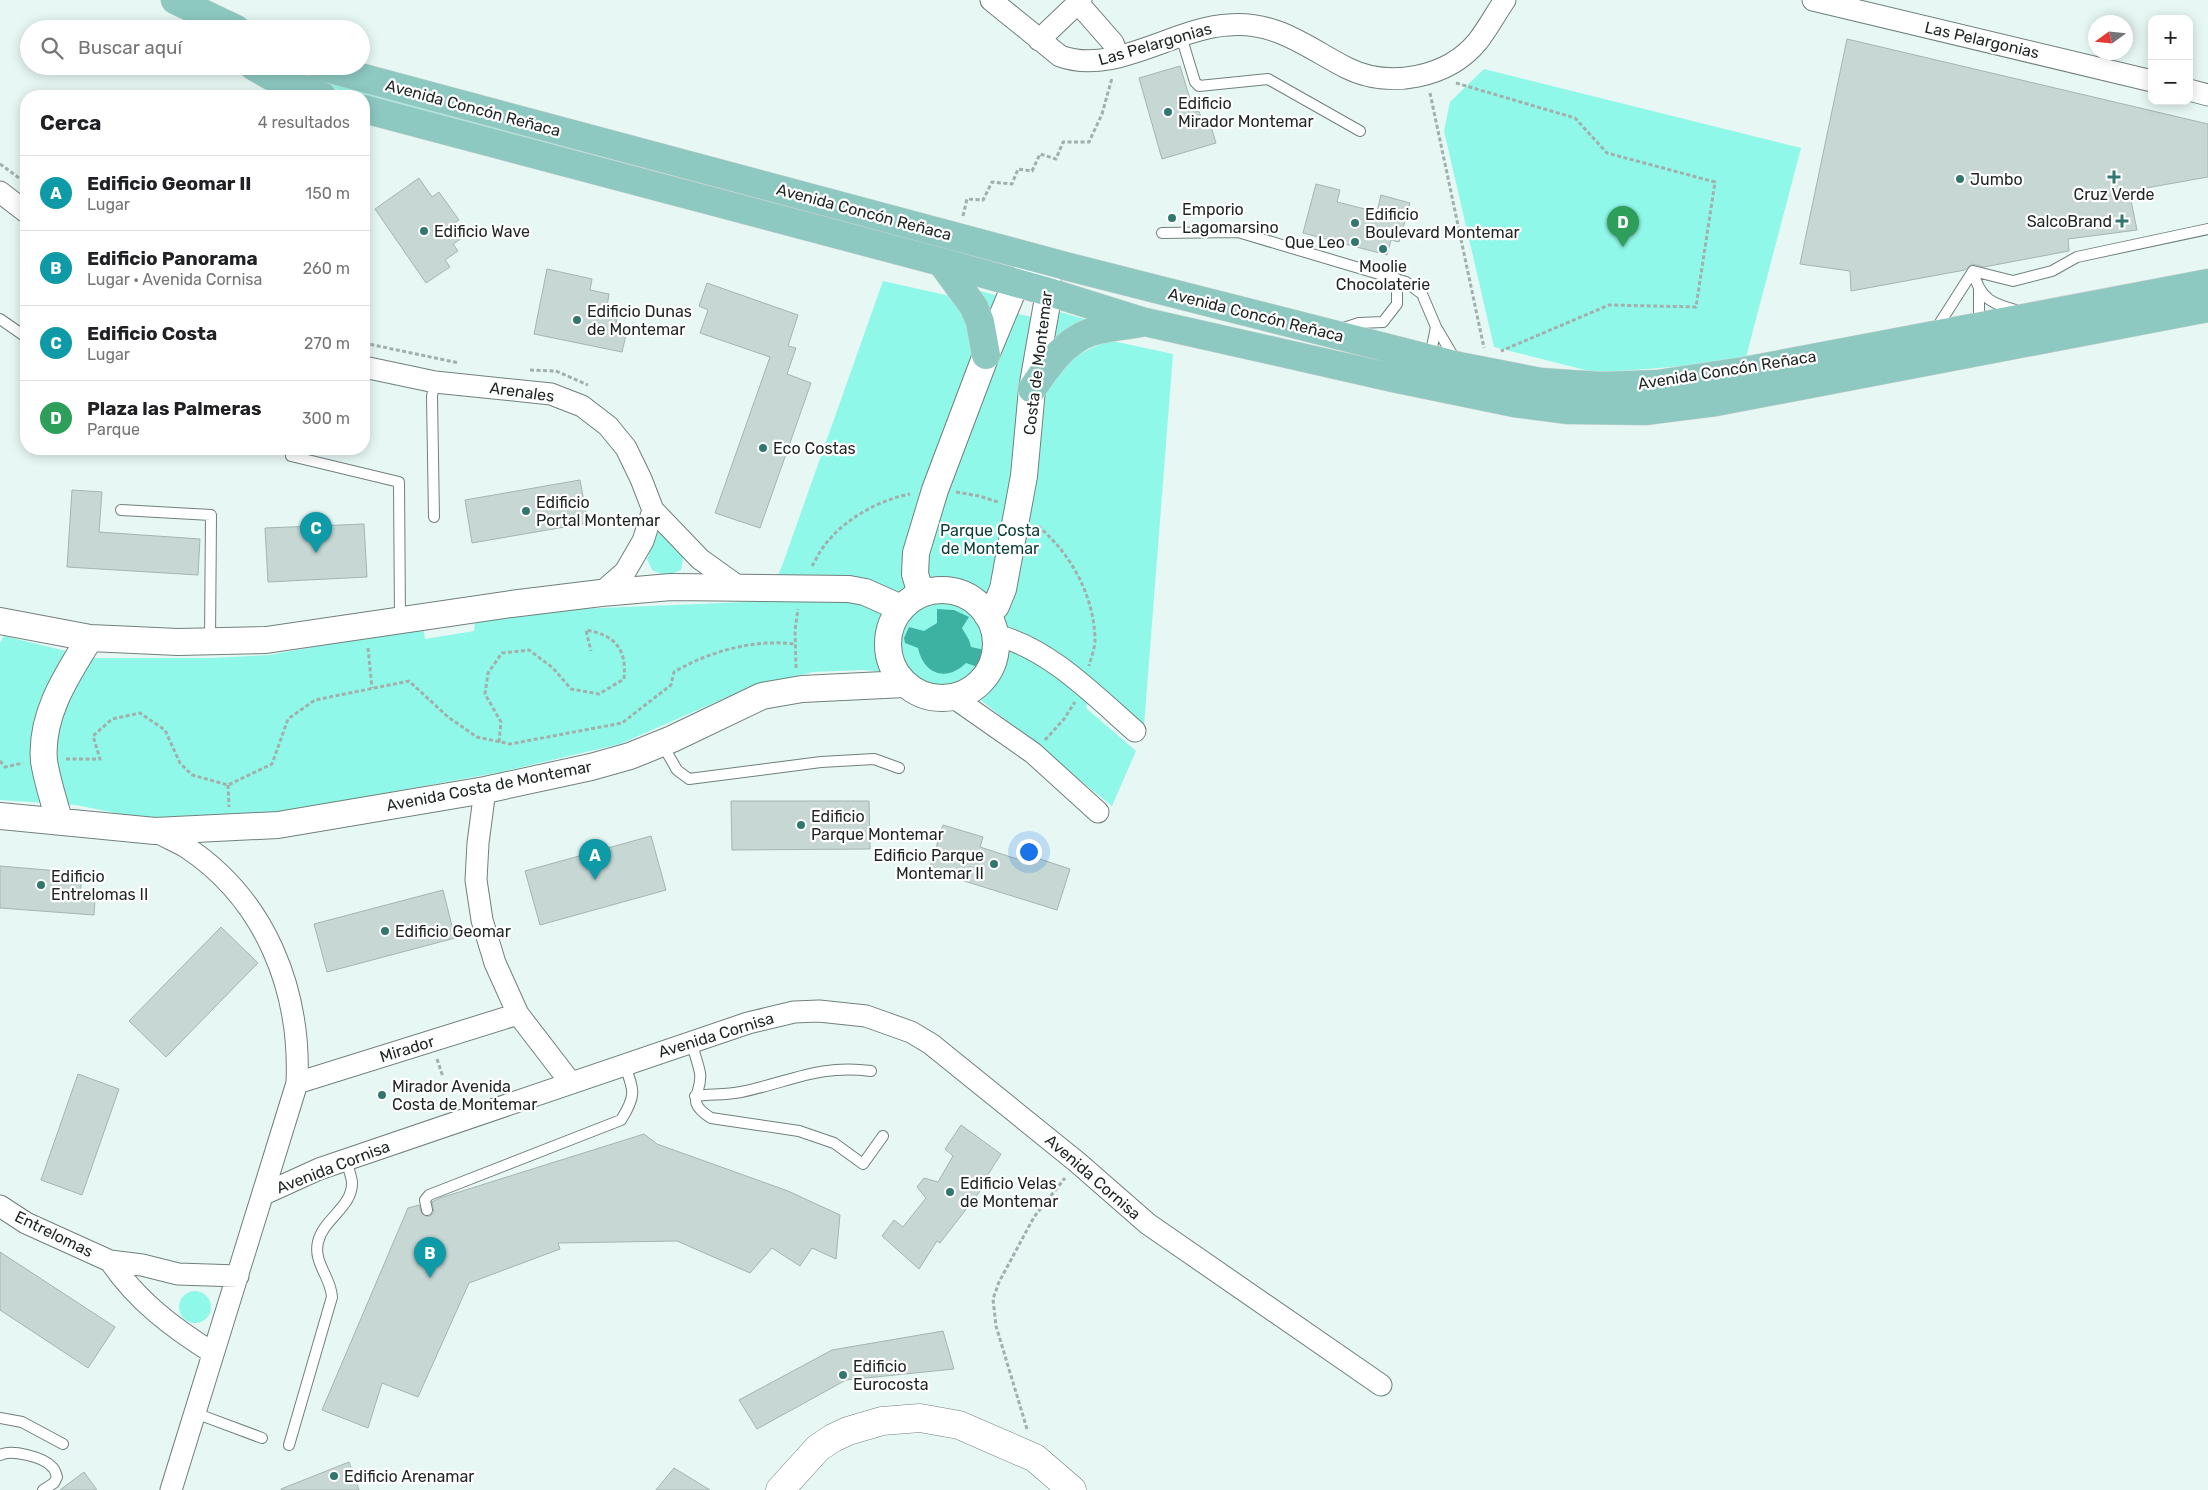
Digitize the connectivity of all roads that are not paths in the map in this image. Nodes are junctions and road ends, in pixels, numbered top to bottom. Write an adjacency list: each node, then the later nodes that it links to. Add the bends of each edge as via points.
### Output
1 (171, 0): 7 (main road)
2 (175, 0): 8 (main road)
3 (991, 0): 10 (street, Las Pelargonias)
4 (1505, 0): 9 (street, Las Pelargonias, via 1478,41 1454,61 1426,74 1391,78 1360,73 1284,33 1248,25 1212,26)
5 (1813, 0): 14 (street, Las Pelargonias)
6 (1080, 2): 10 (street); 11 (street, via 1113,43)
7 (193, 20)
8 (217, 20)
9 (1181, 36): 11 (street, Las Pelargonias); 19 (lane, via 1199,86 1268,79)
10 (1039, 40): 11 (street, Las Pelargonias, via 1070,60 1092,62)
11 (1118, 56)
12 (269, 75): 15 (main road)
13 (352, 75): 24 (main road, Avenida Concón Reñaca)
14 (2148, 79)
15 (306, 90)
16 (2193, 91): 17 (street)
17 (2208, 95)
18 (370, 111): 25 (main road, Avenida Concón Reñaca)
19 (1360, 130)
20 (0, 192): 21 (street)
21 (20, 207)
22 (2208, 229): 26 (lane, via 2077,257 2052,271 2013,281)
23 (1162, 233): 27 (lane, via 1238,232)
24 (1044, 261): 28 (street, Costa de Montemar); 31 (street, Costa de Montemar); 38 (main road, Avenida Concón Reñaca)
25 (941, 262): 28 (main road, Avenida Concón Reñaca); 41 (main road, via 974,307)
26 (1973, 271): 30 (lane); 39 (lane)
27 (1397, 279): 36 (lane, via 1422,294); 38 (lane, via 1397,304 1383,322 1359,323)
28 (1016, 283): 31 (main road, Avenida Concón Reñaca); 41 (street, Costa de Montemar)
29 (2208, 283): 33 (main road, Avenida Concón Reñaca)
30 (1979, 289): 33 (lane, via 1993,304); 40 (lane)
31 (1049, 292): 35 (main road, Avenida Concón Reñaca); 47 (street, Costa de Montemar)
32 (2208, 308): 43 (main road, Avenida Concón Reñaca)
33 (2037, 316): 40 (main road, Avenida Concón Reñaca)
34 (0, 319): 37 (lane)
35 (1145, 322): 45 (main road, Avenida Concón Reñaca); 47 (main road, via 1090,332 1072,342 1052,360)
36 (1436, 326): 42 (lane); 45 (lane)
37 (20, 333)
38 (1326, 333): 45 (main road, Avenida Concón Reñaca)
39 (1932, 335): 40 (main road, Avenida Concón Reñaca); 42 (main road, Avenida Concón Reñaca, via 1657,384 1602,386 1541,382 1488,366)
40 (1973, 336): 43 (lane)
41 (986, 355): 54 (street, Costa de Montemar, via 935,490 916,554)
42 (1459, 366): 45 (main road, Avenida Concón Reñaca)
43 (1901, 367): 45 (main road, Avenida Concón Reñaca, via 1725,400 1645,411 1568,410 1514,403)
44 (370, 368): 46 (street, Arenales)
45 (1415, 370)
46 (435, 382): 50 (street, Arenales, via 551,394 582,406 608,426 626,448); 51 (lane, via 432,396)
47 (1032, 388): 57 (street, Costa de Montemar, via 1024,476 1003,589)
48 (290, 456): 55 (lane, via 399,482)
49 (121, 510): 59 (lane, via 211,516)
50 (653, 510): 52 (street, Arenales, via 700,559); 53 (street, via 643,541 625,572)
51 (434, 517)
52 (739, 587): 53 (street); 54 (street, via 849,589)
53 (601, 592): 55 (street)
54 (911, 601): 57 (street, via 936,590 950,591 971,600); 60 (street, via 892,622 888,639 895,671)
55 (400, 620): 59 (street, via 266,640)
56 (0, 622): 58 (street)
57 (991, 625): 61 (street, via 995,651 991,667 969,691); 62 (street, via 1084,687)
58 (90, 638): 59 (street); 68 (street, via 54,701 47,723 44,760)
59 (210, 642)
60 (905, 684): 61 (street, via 919,694); 63 (street, Avenida Costa de Montemar, via 802,689 762,696)
61 (953, 697): 66 (street, via 1033,753)
62 (1135, 731)
63 (662, 743): 64 (lane, via 677,770 690,779 830,761 874,759); 65 (street, Avenida Costa de Montemar, via 591,767)
64 (898, 768)
65 (486, 790): 69 (street, Avenida Costa de Montemar, via 278,825); 70 (street, via 477,870 482,920)
66 (1098, 812)
67 (0, 816): 68 (street, Avenida Costa de Montemar)
68 (59, 820): 69 (street, Avenida Costa de Montemar)
69 (155, 831): 74 (street, via 185,847 223,878 266,936 293,1006)
70 (518, 1014): 74 (street, Mirador); 75 (street)
71 (691, 1042): 72 (street, Avenida Cornisa); 76 (lane, via 700,1075); 85 (street, Avenida Cornisa, via 771,1016 819,1010 866,1016 911,1032 931,1044 1062,1149 1148,1224)
72 (624, 1064): 75 (street, Avenida Cornisa); 81 (lane, via 632,1087 632,1104 621,1120 429,1194 425,1200)
73 (871, 1072): 76 (lane, via 852,1069 820,1071 740,1092)
74 (297, 1083): 79 (street)
75 (572, 1083): 78 (street, Avenida Cornisa)
76 (695, 1096): 77 (lane, via 700,1110 711,1118 798,1131 834,1143 863,1164)
77 (884, 1136)
78 (346, 1160): 79 (street, Avenida Cornisa); 90 (lane, via 351,1191 324,1228 317,1250 332,1297)
79 (264, 1194): 83 (street, Avenida Cornisa)
80 (0, 1206): 82 (street, Entrelomas, via 26,1223)
81 (427, 1210)
82 (110, 1261): 83 (street, Entrelomas, via 178,1274); 84 (street, Entrelomas, via 149,1307 173,1328)
83 (238, 1276): 84 (street, Avenida Cornisa)
84 (213, 1353): 86 (street, Avenida Cornisa)
85 (1381, 1385)
86 (195, 1413): 88 (lane); 93 (street, Avenida Cornisa)
87 (0, 1418): 89 (lane, via 22,1422)
88 (262, 1438)
89 (63, 1444)
90 (289, 1445)
91 (0, 1455): 92 (lane, via 15,1452 53,1467 57,1478)
92 (42, 1490)
93 (170, 1490)
94 (780, 1490): 95 (main road, via 818,1448 833,1438 882,1421 920,1418 959,1425 1035,1458)
95 (1072, 1490)

